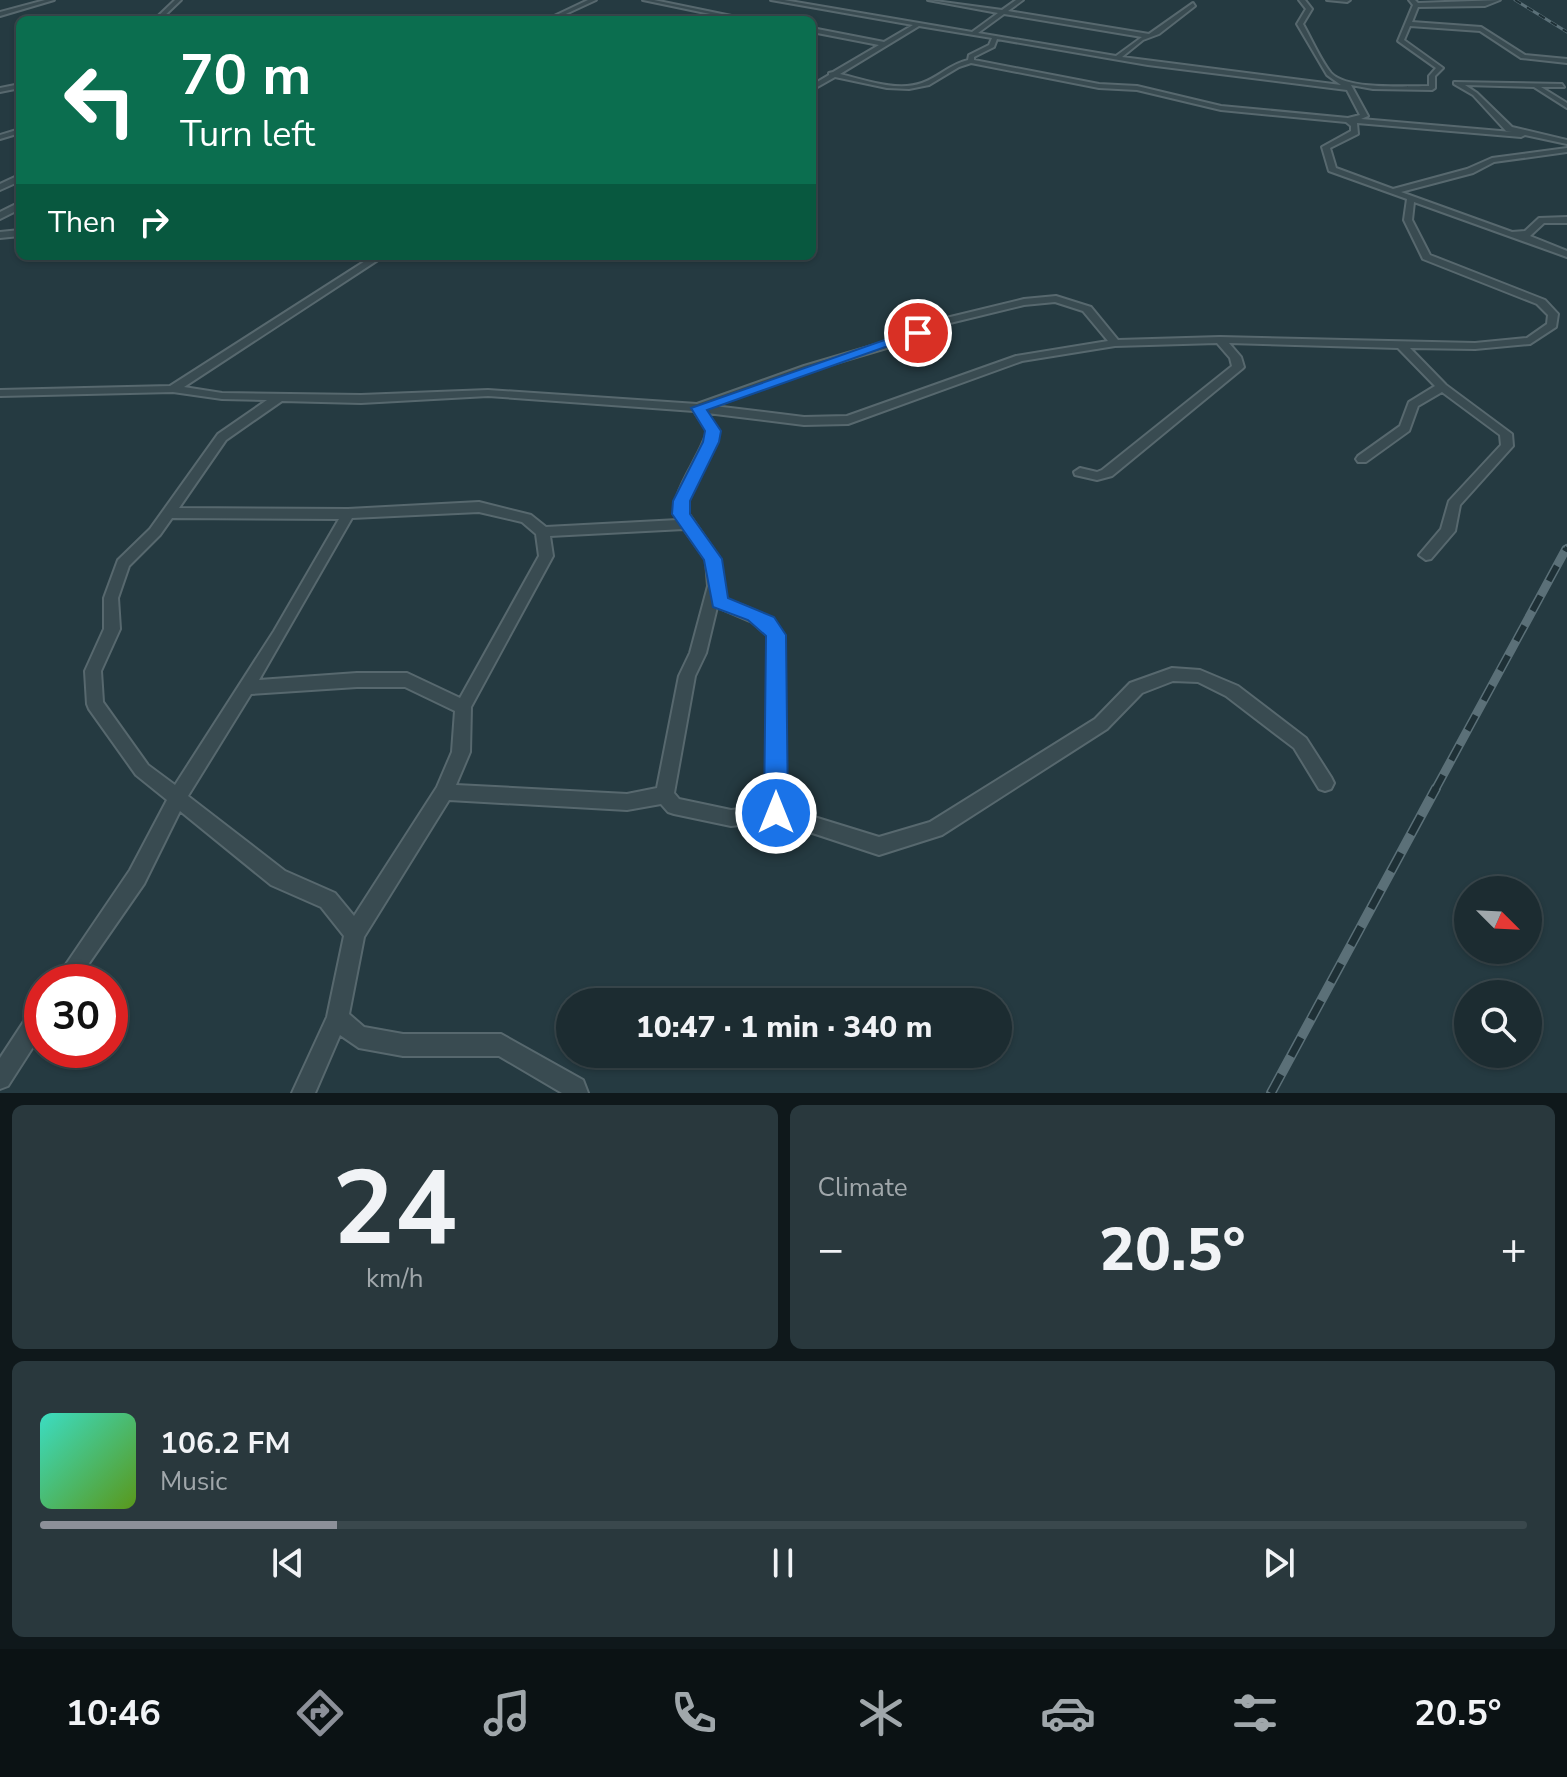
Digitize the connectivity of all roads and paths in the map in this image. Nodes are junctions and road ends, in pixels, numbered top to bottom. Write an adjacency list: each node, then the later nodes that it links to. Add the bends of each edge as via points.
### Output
1 (51, 0): 18 (street)
2 (178, 0): 19 (street)
3 (593, 0): 20 (street)
4 (646, 0): 17 (street)
5 (774, 0): 15 (street)
6 (833, 0): 15 (street)
7 (931, 0): 16 (street)
8 (1020, 0): 16 (street)
9 (1302, 0): 41 (street, via 1309,9 1300,24 1329,74)
10 (1330, 0): 11 (street)
11 (1347, 0)
12 (1497, 0): 13 (street)
13 (1414, 2): 23 (street)
14 (1193, 5): 27 (street)
15 (821, 7): 24 (street)
16 (1006, 10): 26 (street); 27 (street)
17 (704, 12): 21 (street); 22 (street)
18 (0, 14)
19 (161, 16)
20 (557, 16)
21 (693, 16)
22 (726, 16)
23 (1408, 24): 32 (street, via 1475,27 1523,57); 35 (street, via 1401,41 1440,68 1432,76)
24 (917, 25): 26 (street); 29 (street)
25 (816, 31): 29 (street)
26 (975, 32): 28 (street)
27 (1150, 36): 30 (street)
28 (995, 38): 30 (street); 31 (street)
29 (883, 44): 34 (street)
30 (1118, 57): 33 (street)
31 (971, 61): 34 (street, via 913,86); 40 (street, via 1099,86)
32 (1567, 61)
33 (1148, 63): 40 (street); 41 (street)
34 (831, 74): 37 (street)
35 (1435, 83): 36 (street); 41 (street, via 1432,88 1378,88 1346,82)
36 (1456, 83): 38 (street); 44 (street)
37 (816, 85)
38 (1530, 85): 39 (street); 42 (street)
39 (1562, 86)
40 (1137, 88): 43 (street, via 1221,108)
41 (1350, 88): 43 (street, via 1364,116)
42 (1567, 106)
43 (1348, 120): 44 (street); 47 (street, via 1355,132 1326,147 1332,169)
44 (1521, 135): 45 (street)
45 (1567, 142)
46 (1567, 150): 47 (street, via 1492,160)
47 (1393, 191): 48 (street)
48 (1410, 201): 50 (street); 53 (street, via 1408,220 1426,257 1541,302 1553,314)
49 (1567, 220): 50 (street, via 1542,220)
50 (1521, 236): 51 (street)
51 (1567, 254)
52 (373, 260): 59 (street)
53 (1552, 325): 54 (street); 57 (street, via 1530,341)
54 (1567, 325)
55 (1220, 340): 56 (street); 57 (street); 64 (street, via 1238,367 1107,473)
56 (1115, 343): 62 (street, via 1020,358 848,420 804,421); 62 (street, via 1087,309 1056,299 1024,302 946,321)
57 (1401, 345): 58 (street)
58 (1442, 387): 63 (street, via 1413,404 1405,428); 69 (street, via 1506,434 1507,446 1454,504 1448,531)
59 (173, 389): 60 (street); 61 (street)
60 (0, 393)
61 (278, 398): 62 (street, via 488,393); 65 (street, via 222,437)
62 (698, 408): 67 (street, via 713,431 681,501)
63 (1362, 459)
64 (1080, 472)
65 (170, 513): 66 (street); 76 (street, via 123,564 111,598 112,629 93,671 95,704 142,770)
66 (348, 514): 68 (street, via 479,507 526,518); 71 (street)
67 (687, 524): 68 (street); 70 (street, via 713,559)
68 (543, 532): 72 (street, via 546,556)
69 (1426, 555)
70 (715, 586): 75 (street, via 687,676); 77 (street, via 719,602 755,614 776,635)
71 (244, 688): 72 (street, via 407,680); 76 (street)
72 (463, 707): 74 (street, via 461,752)
73 (1325, 783): 77 (street, via 1300,743 1232,691 1200,676 1172,674 1136,688 1101,724 935,829 879,846)
74 (444, 792): 75 (street, via 627,802); 78 (street)
75 (665, 795): 77 (street, via 674,806 731,818)
76 (178, 796): 78 (street, via 278,878 328,900); 79 (street, via 137,877)
77 (776, 813)
78 (355, 933): 80 (street)
79 (77, 964)
80 (337, 1018): 83 (street); 84 (street, via 359,1037 403,1045 501,1045)
81 (24, 1041): 82 (street)
82 (0, 1078)
83 (303, 1093)
84 (577, 1093)

